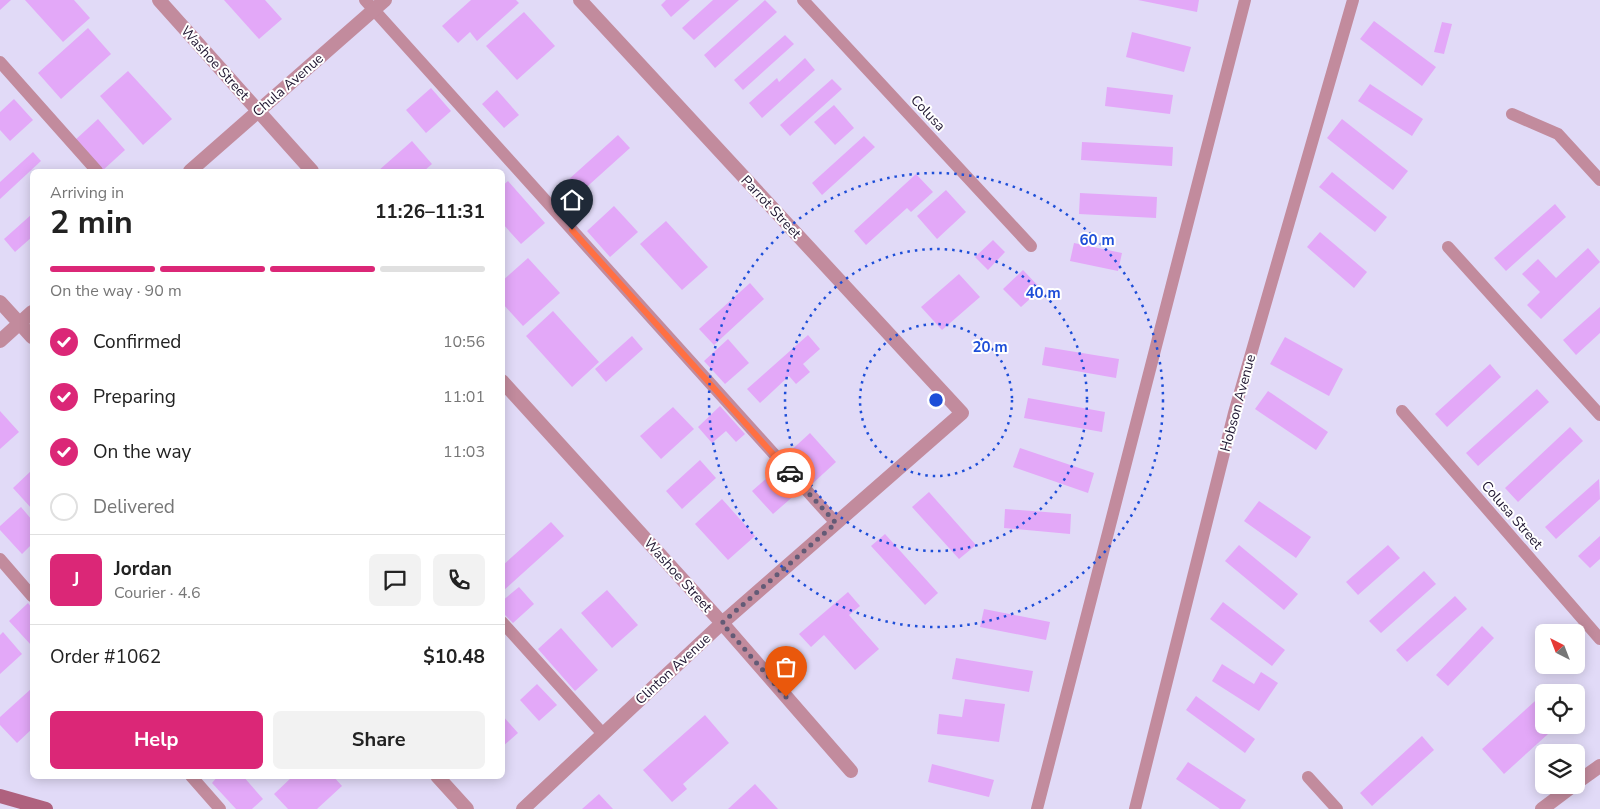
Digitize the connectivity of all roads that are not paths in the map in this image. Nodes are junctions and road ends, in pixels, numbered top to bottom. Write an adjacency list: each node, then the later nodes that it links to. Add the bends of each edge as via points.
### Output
1 (159, 0): 9 (street, Washoe Street)
2 (385, 0): 7 (street, Chula Avenue)
3 (580, 0): 24 (street, Parrot Street)
4 (802, 0): 15 (lane, Colusa)
5 (1245, 0): 45 (lane)
6 (1353, 0): 46 (lane, Hobson Avenue, via 1234,414)
7 (370, 5): 9 (street, Chula Avenue); 26 (lane)
8 (0, 62): 11 (lane)
9 (258, 111): 12 (street, Chula Avenue); 13 (street, Washoe Street)
10 (1512, 114): 14 (lane, via 1558,134)
11 (96, 169)
12 (192, 169)
13 (310, 169)
14 (1600, 180)
15 (1031, 246)
16 (1448, 247): 25 (lane)
17 (0, 302): 19 (street)
18 (30, 314): 19 (street)
19 (20, 323): 20 (street); 21 (street)
20 (30, 335)
21 (0, 341)
22 (505, 384): 29 (street, Washoe Street)
23 (1402, 411): 31 (lane, Colusa Street)
24 (962, 413): 26 (street, Clinton Avenue)
25 (1600, 415)
26 (836, 523): 29 (street, Clinton Avenue)
27 (0, 559): 28 (lane)
28 (30, 594)
29 (722, 623): 32 (street, Clinton Avenue); 34 (street, Washoe Street)
30 (505, 625): 32 (lane)
31 (1600, 640)
32 (603, 734): 44 (street, Clinton Avenue)
33 (1600, 766): 36 (street)
34 (851, 771)
35 (1308, 777): 47 (lane)
36 (1585, 777)
37 (195, 779): 42 (lane)
38 (440, 779): 43 (street)
39 (1562, 794): 48 (street)
40 (0, 796): 41 (main road)
41 (46, 809)
42 (220, 809)
43 (467, 809)
44 (522, 809)
45 (1037, 809)
46 (1135, 809)
47 (1336, 809)
48 (1542, 809)

